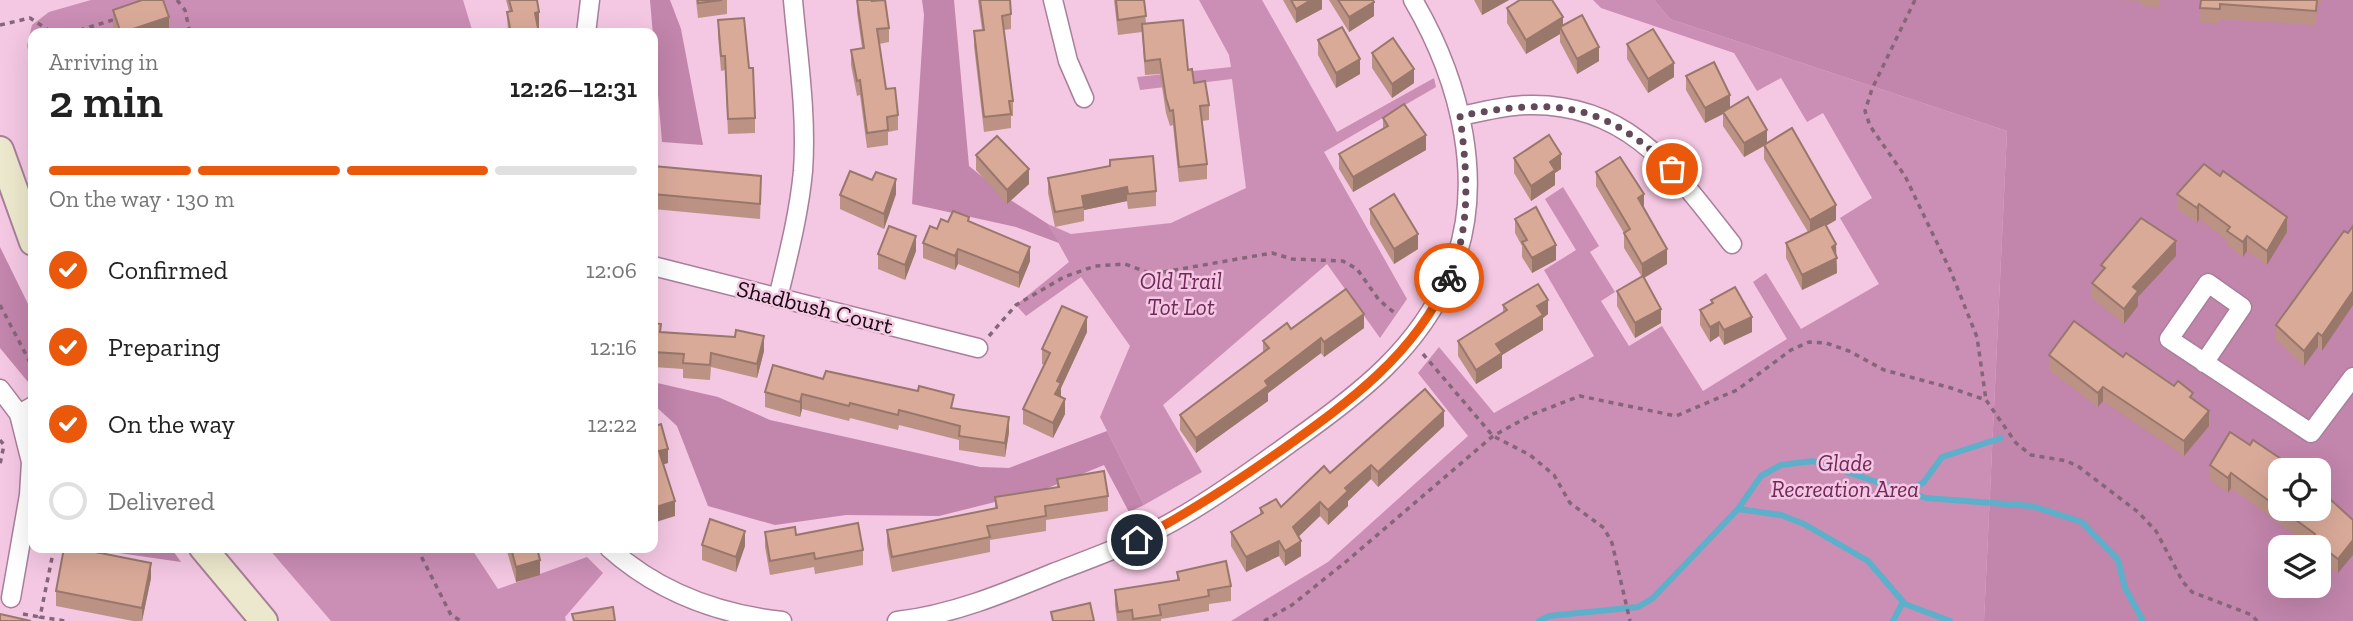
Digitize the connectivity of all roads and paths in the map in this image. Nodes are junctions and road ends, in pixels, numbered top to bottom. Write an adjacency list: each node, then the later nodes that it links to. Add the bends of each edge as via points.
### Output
1 (177, 0): 11 (path)
2 (590, 0): 12 (street)
3 (793, 0): 19 (street, via 804,120 803,171)
4 (1053, 0): 13 (street, via 1068,61)
5 (1413, 0): 14 (street, via 1450,75)
6 (1915, 0): 28 (path, via 1865,111 1870,126 1905,176 1951,272 1977,337)
7 (122, 19): 10 (path)
8 (0, 25): 9 (path, via 30,18)
9 (46, 28)
10 (89, 28)
11 (189, 28)
12 (587, 28)
13 (1084, 98)
14 (1460, 116): 17 (street, via 1507,107 1548,106 1587,113 1617,125 1642,140 1672,169); 22 (street, via 1468,194 1460,241 1441,294)
15 (0, 150): 16 (street)
16 (28, 228)
17 (1732, 244)
18 (658, 267): 19 (street, Shadbush Court)
19 (778, 298): 23 (street, Shadbush Court)
20 (0, 305): 24 (path)
21 (1397, 315): 23 (path, via 1379,300 1357,269 1336,258 1292,259 1272,253 1152,274 1125,264 1095,265 1016,305)
22 (1412, 339): 31 (path); 44 (street, via 1363,390 1182,517 1001,595)
23 (978, 348)
24 (28, 358)
25 (2204, 363): 25 (street, via 2242,307 2208,283 2169,339); 26 (street, via 2311,433)
26 (2353, 377)
27 (0, 388): 29 (street)
28 (1986, 400): 31 (path, via 1884,370 1826,343 1808,342 1737,390 1676,416 1580,397 1533,414); 47 (path, via 2016,443 2031,455 2079,467 2138,512 2156,531 2182,582 2192,592)
29 (26, 410): 30 (street)
30 (28, 431)
31 (1493, 436): 45 (path, via 1292,606); 46 (path, via 1530,455 1554,475 1570,503 1604,528 1612,543)
32 (0, 440): 33 (path, via 4,445)
33 (0, 464)
34 (28, 501): 39 (street)
35 (53, 553): 40 (path, via 40,617)
36 (207, 553): 41 (street)
37 (419, 553): 42 (path, via 450,615)
38 (616, 553): 43 (street, via 652,581 680,595)
39 (11, 598)
40 (65, 621)
41 (264, 621)
42 (461, 621)
43 (782, 621)
44 (897, 621)
45 (1264, 621)
46 (1630, 621)
47 (2257, 621)

